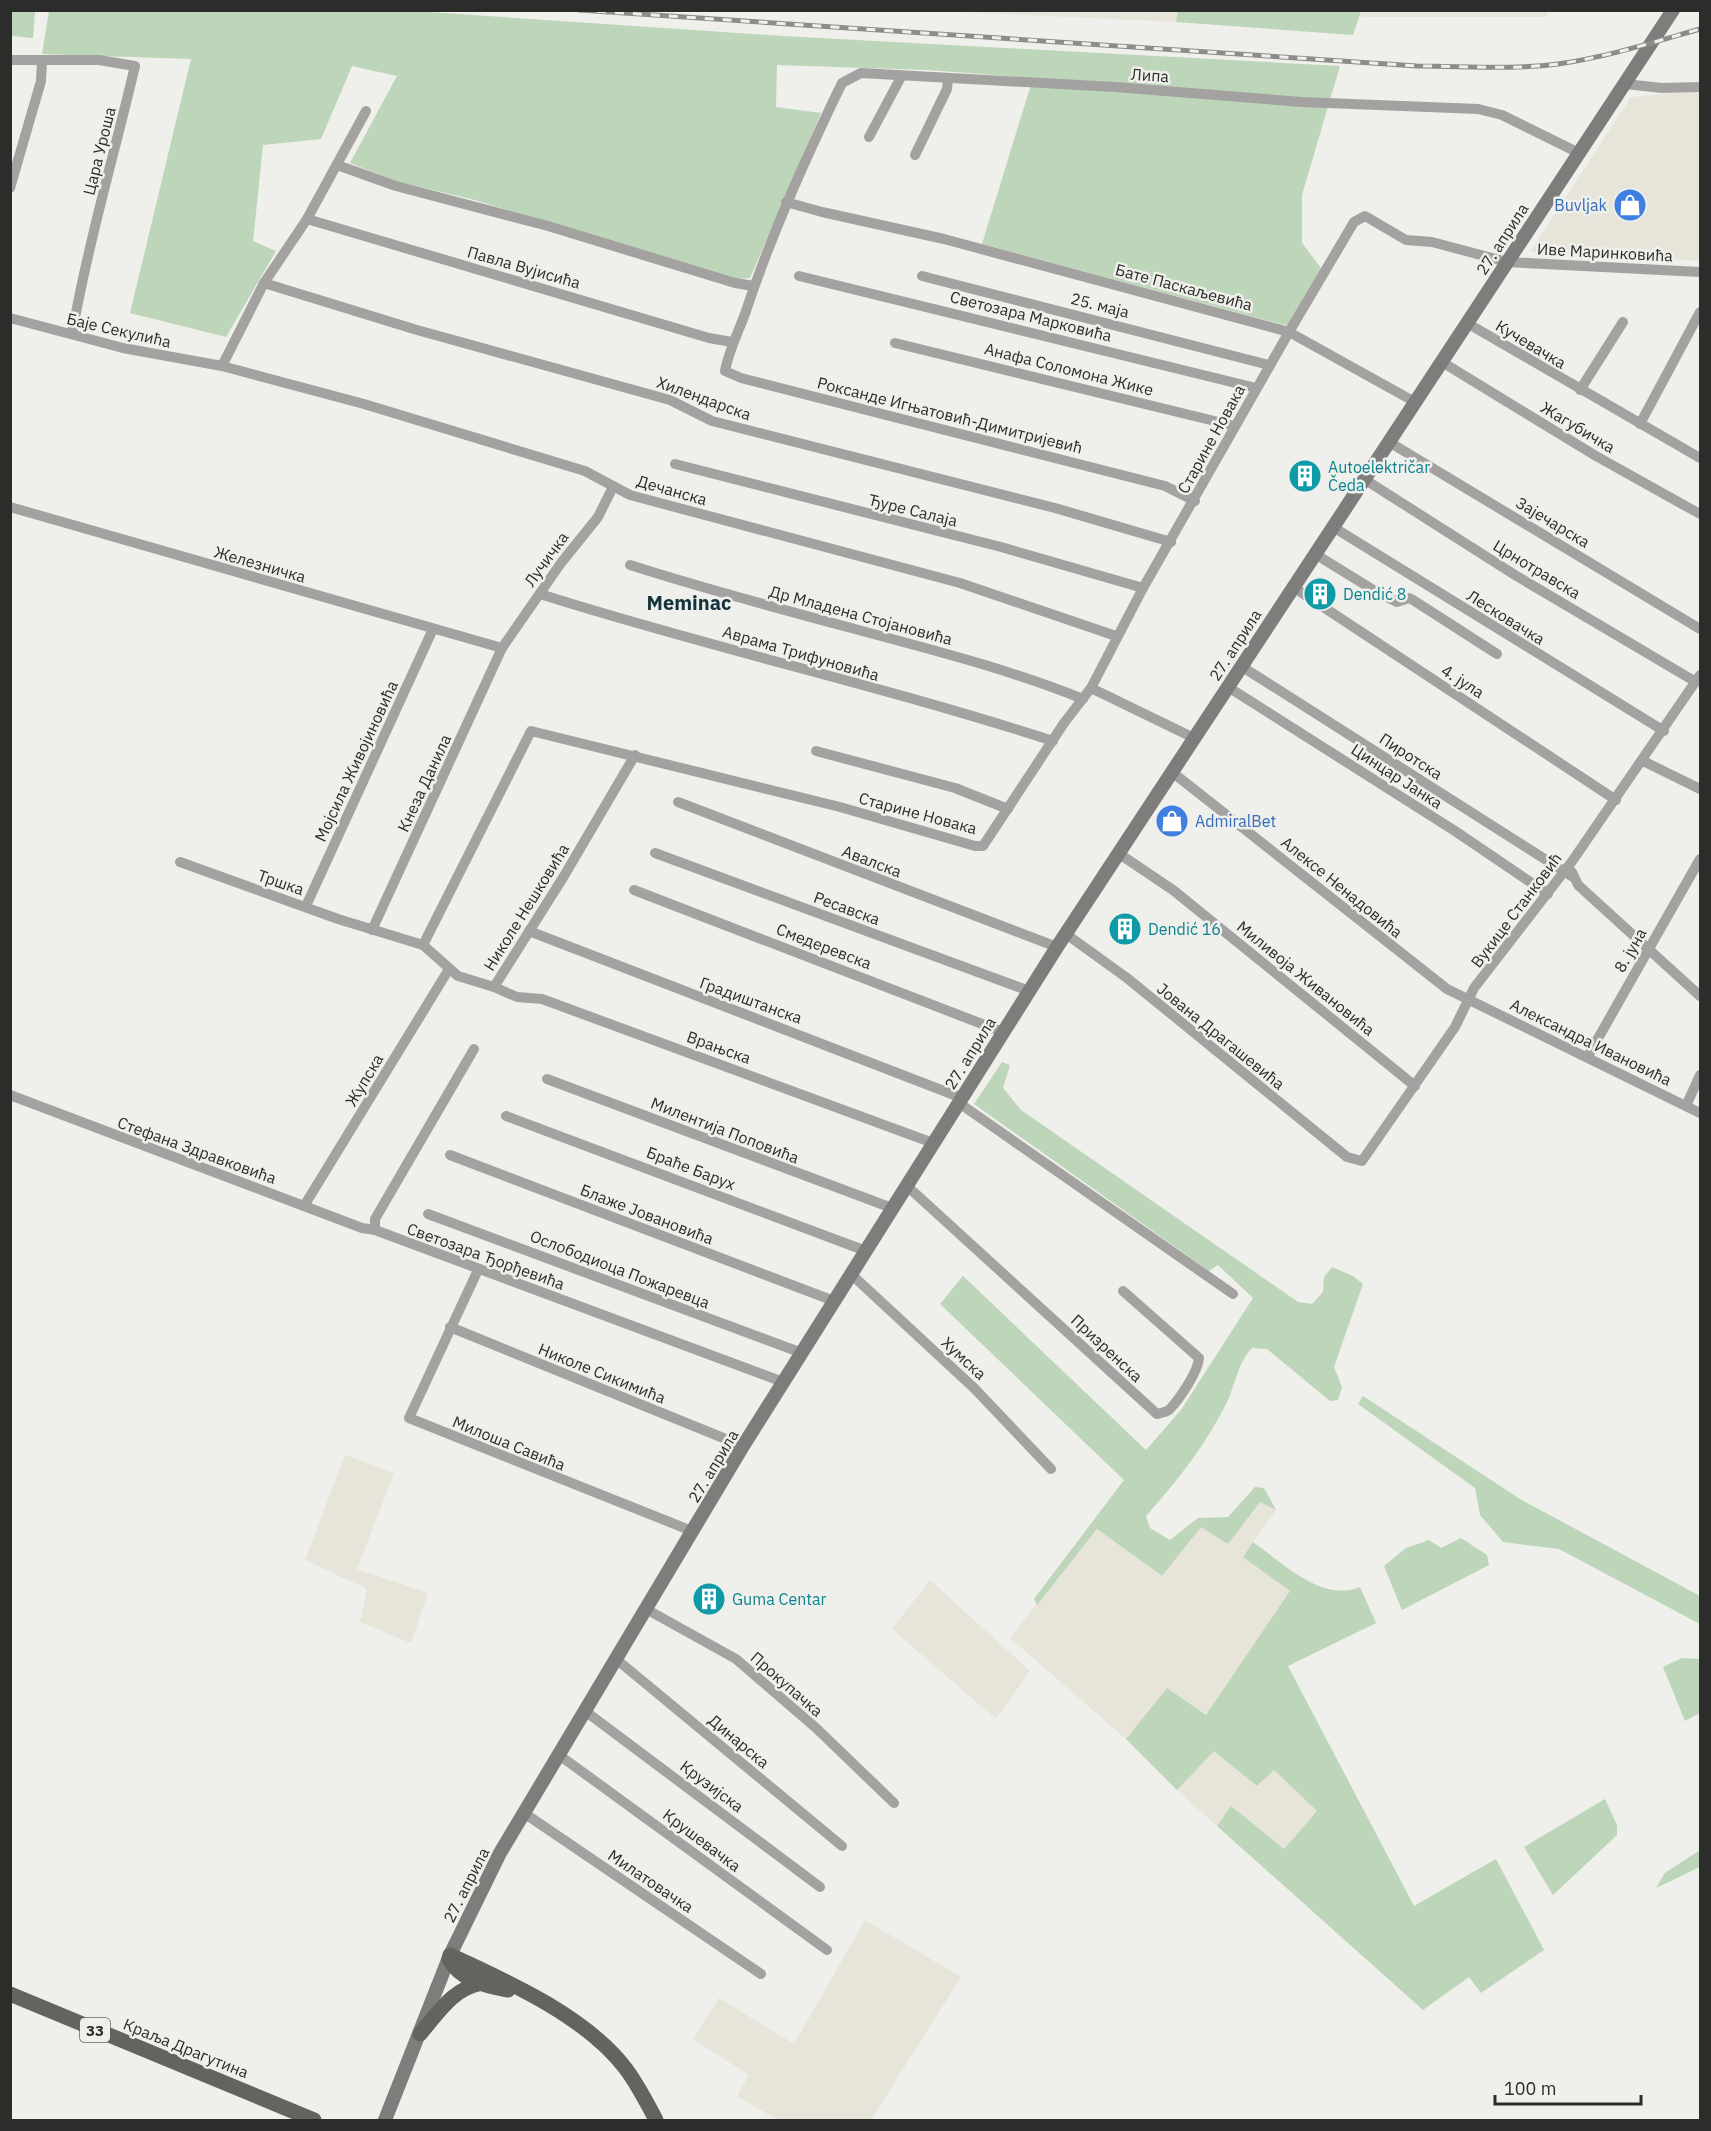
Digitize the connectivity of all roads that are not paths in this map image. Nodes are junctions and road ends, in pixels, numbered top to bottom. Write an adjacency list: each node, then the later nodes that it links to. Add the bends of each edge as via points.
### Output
1 (1673, 10): 6 (main road, 27. априла)
2 (10, 60): 3 (street)
3 (42, 61): 13 (street); 27 (street, Цара Уроша, via 99,60 135,66 82,274)
4 (901, 77): 5 (street, Липа); 9 (street); 14 (street, Липа, via 861,74 842,83)
5 (948, 79): 10 (street, Липа, via 1478,109 1502,115); 11 (street, via 947,89)
6 (1625, 84): 7 (street); 10 (main road, 27. априла)
7 (1701, 87)
8 (366, 111): 12 (street)
9 (869, 137)
10 (1580, 153): 16 (main road, 27. априла)
11 (915, 155)
12 (337, 165): 15 (street); 21 (street, via 396,186)
13 (10, 188)
14 (786, 202): 21 (street, Липа); 26 (street, Бате Паскаљевића, via 967,245)
15 (307, 219): 20 (street); 28 (street, Павла Вујисића)
16 (1507, 262): 17 (street, Иве Маринковића); 25 (main road, 27. априла); 26 (street, via 1432,242 1406,240 1373,219 1359,218)
17 (1701, 272)
18 (799, 276): 33 (street, Светозара Марковића)
19 (922, 276): 31 (street, 25. маја)
20 (264, 283): 32 (street); 47 (street, Хилендарска, via 670,400 691,413 743,429 1055,508)
21 (754, 286): 28 (street, Липа)
22 (1701, 312): 36 (street)
23 (10, 318): 27 (street, Баје Секулића)
24 (1623, 322): 34 (street)
25 (1467, 323): 30 (main road, 27. априла); 34 (street, Кучевачка)
26 (1289, 332): 31 (street, Старине Новака); 35 (street, Бате Паскаљевића)
27 (72, 334): 32 (street, Баје Секулића, via 123,348)
28 (732, 342): 43 (street, Роксанде Игњатовић-Димитријевић, via 725,371 730,374 1165,486)
29 (895, 343): 37 (street, Анафа Соломона Жике)
30 (1442, 362): 35 (main road, 27. априла); 45 (street, Жагубичка, via 1596,456)
31 (1269, 365): 33 (street, Старине Новака)
32 (222, 366): 42 (street, Дечанска, via 525,451 591,474)
33 (1256, 388): 37 (street, Старине Новака)
34 (1580, 390): 36 (street, Кучевачка)
35 (1415, 402): 38 (main road, 27. априла)
36 (1640, 424): 39 (street, Кучевачка)
37 (1235, 426): 43 (street, Старине Новака)
38 (1389, 441): 41 (main road, 27. априла); 54 (street, Зајечарска)
39 (1701, 458)
40 (675, 464): 51 (street, Ђуре Салаја, via 1001,547)
41 (1365, 479): 46 (main road, 27. априла); 59 (street, Црнотравска, via 1515,574)
42 (613, 487): 52 (street, Лучичка, via 598,517); 55 (street, Дечанска, via 630,495 960,583)
43 (1195, 501): 47 (street, Старине Новака)
44 (10, 507): 53 (street, Железничка)
45 (1701, 514)
46 (1332, 527): 48 (main road, 27. априла); 63 (street, Лесковачка)
47 (1171, 542): 51 (street, Старине Новака)
48 (1315, 554): 50 (main road, 27. априла); 57 (street, via 1396,602 1413,600)
49 (630, 565): 62 (street, Др Младена Стојановића, via 707,590 953,655)
50 (1293, 587): 58 (main road, 27. априла); 71 (street, 4. јула)
51 (1143, 588): 55 (street, Старине Новака)
52 (540, 594): 56 (street, Лучичка); 65 (street, Аврама Трифуновића)
53 (433, 629): 56 (street, Железничка); 81 (street, Мојсила Живојиновића)
54 (1701, 629)
55 (1116, 636): 61 (street, Старине Новака)
56 (502, 648): 82 (street, Кнеза Данила)
57 (1497, 654)
58 (1241, 666): 60 (main road, 27. априла); 78 (street, Пиротска)
59 (1698, 679): 63 (street, Вукице Станковић)
60 (1228, 687): 64 (main road, 27. априла); 80 (street, Цинцар Јанка)
61 (1091, 688): 62 (street, Старине Новака); 64 (street)
62 (1083, 699): 65 (street, Старине Новака)
63 (1664, 731): 68 (street, Вукице Станковић)
64 (1194, 738): 69 (main road, 27. априла)
65 (1053, 741): 73 (street, Старине Новака)
66 (816, 751): 73 (street, via 955,788)
67 (635, 755): 73 (street, Старине Новака, via 975,846 983,846); 83 (street, Николе Нешковића); 85 (street, Старине Новака, via 531,731)
68 (1643, 761): 70 (street); 71 (street, Вукице Станковић)
69 (1172, 772): 75 (main road, 27. априла); 92 (street, Алексе Ненадовића, via 1438,983)
70 (1701, 789)
71 (1616, 800): 78 (street, Вукице Станковић, via 1573,860)
72 (678, 801): 86 (street, Авалска)
73 (1008, 809)
74 (655, 853): 90 (street, Ресавска)
75 (1118, 853): 84 (main road, 27. априла); 98 (street, Миливоја Живановића, via 1173,890)
76 (1701, 859): 87 (street, 8. јуна)
77 (180, 862): 81 (street, Тршка)
78 (1572, 878): 80 (street); 80 (street, Вукице Станковић); 87 (street, Пиротска)
79 (634, 890): 93 (street, Смедеревска)
80 (1550, 891): 92 (street, Вукице Станковић)
81 (306, 906): 82 (street, Тршка)
82 (372, 930): 85 (street, Николе Нешковића)
83 (529, 931): 89 (street, Николе Нешковића); 100 (street, Градиштанска)
84 (1066, 934): 86 (main road, 27. априла); 106 (street, Јована Драгашевића)
85 (423, 945): 88 (street, Николе Нешковића)
86 (1057, 947): 90 (main road, 27. априла)
87 (1649, 947): 91 (street, Пиротска); 95 (street, 8. јуна)
88 (449, 969): 89 (street, Николе Нешковића, via 472,982); 108 (street, Жупска)
89 (494, 987): 104 (street, Врањска, via 511,996 552,1002)
90 (1029, 991): 93 (main road, 27. априла)
91 (1701, 996)
92 (1468, 999): 95 (street, Александра Ивановића); 98 (street, Вукице Станковић, via 1455,1027)
93 (1003, 1032): 100 (main road, 27. априла)
94 (474, 1049): 111 (street, via 375,1219)
95 (1588, 1056): 101 (street, Александра Ивановића)
96 (1701, 1075): 101 (street)
97 (547, 1079): 109 (street, Милентија Поповића)
98 (1415, 1086): 106 (street, Вукице Станковић, via 1365,1158)
99 (10, 1095): 108 (street, Стефана Здравковића)
100 (960, 1100): 104 (main road, 27. априла); 116 (street, Градиштанска)
101 (1686, 1106): 102 (street, Александра Ивановића)
102 (1701, 1113)
103 (506, 1116): 112 (street, Браће Барух)
104 (933, 1143): 107 (main road, 27. априла)
105 (450, 1155): 117 (street, Блаже Јовановића)
106 (1357, 1161)
107 (907, 1186): 109 (main road, 27. априла); 115 (street, Призренска, via 1157,1414 1164,1412 1185,1386 1199,1358)
108 (304, 1206): 111 (street, Стефана Здравковића)
109 (892, 1208): 112 (main road, 27. априла)
110 (428, 1214): 119 (street, Ослободиоца Пожаревца)
111 (375, 1230): 113 (street, Светозара Ђорђевића)
112 (866, 1251): 114 (main road, 27. априла)
113 (478, 1270): 118 (street); 120 (street, Светозара Ђорђевића)
114 (851, 1274): 117 (main road, 27. априла); 122 (street, Хумска, via 974,1388)
115 (1123, 1291)
116 (1233, 1294)
117 (834, 1301): 119 (main road, 27. априла)
118 (450, 1327): 121 (street, Николе Сикимића); 123 (street, Милоша Савића, via 409,1418)
119 (802, 1353): 120 (main road, 27. априла)
120 (783, 1382): 121 (main road, 27. априла)
121 (743, 1446): 123 (main road, 27. априла)
122 (1051, 1469)
123 (692, 1531): 124 (main road, 27. априла)
124 (646, 1609): 125 (main road, 27. априла); 128 (street, Прокупачка, via 736,1659)
125 (616, 1659): 126 (main road, 27. априла); 130 (street, Динарска)
126 (585, 1711): 127 (main road, 27. априла); 131 (street, Крузијска)
127 (559, 1755): 129 (main road, 27. априла); 132 (street, Крушевачка)
128 (894, 1803)
129 (524, 1813): 133 (main road, 27. априла, via 487,1877); 134 (street, Милатовачка)
130 (842, 1846)
131 (820, 1887)
132 (827, 1950)
133 (450, 1957): 135 (main road, via 460,1973); 136 (main road); 138 (main road, 27. априла)
134 (761, 1974)
135 (482, 1983): 136 (main road); 138 (main road, via 452,1996)
136 (523, 1992): 141 (main road, via 560,2011 600,2041 626,2069)
137 (10, 1994): 139 (main road, Краља Драгутина / 33)
138 (420, 2034): 140 (main road, 27. априла)
139 (314, 2121)
140 (385, 2121)
141 (656, 2121)

